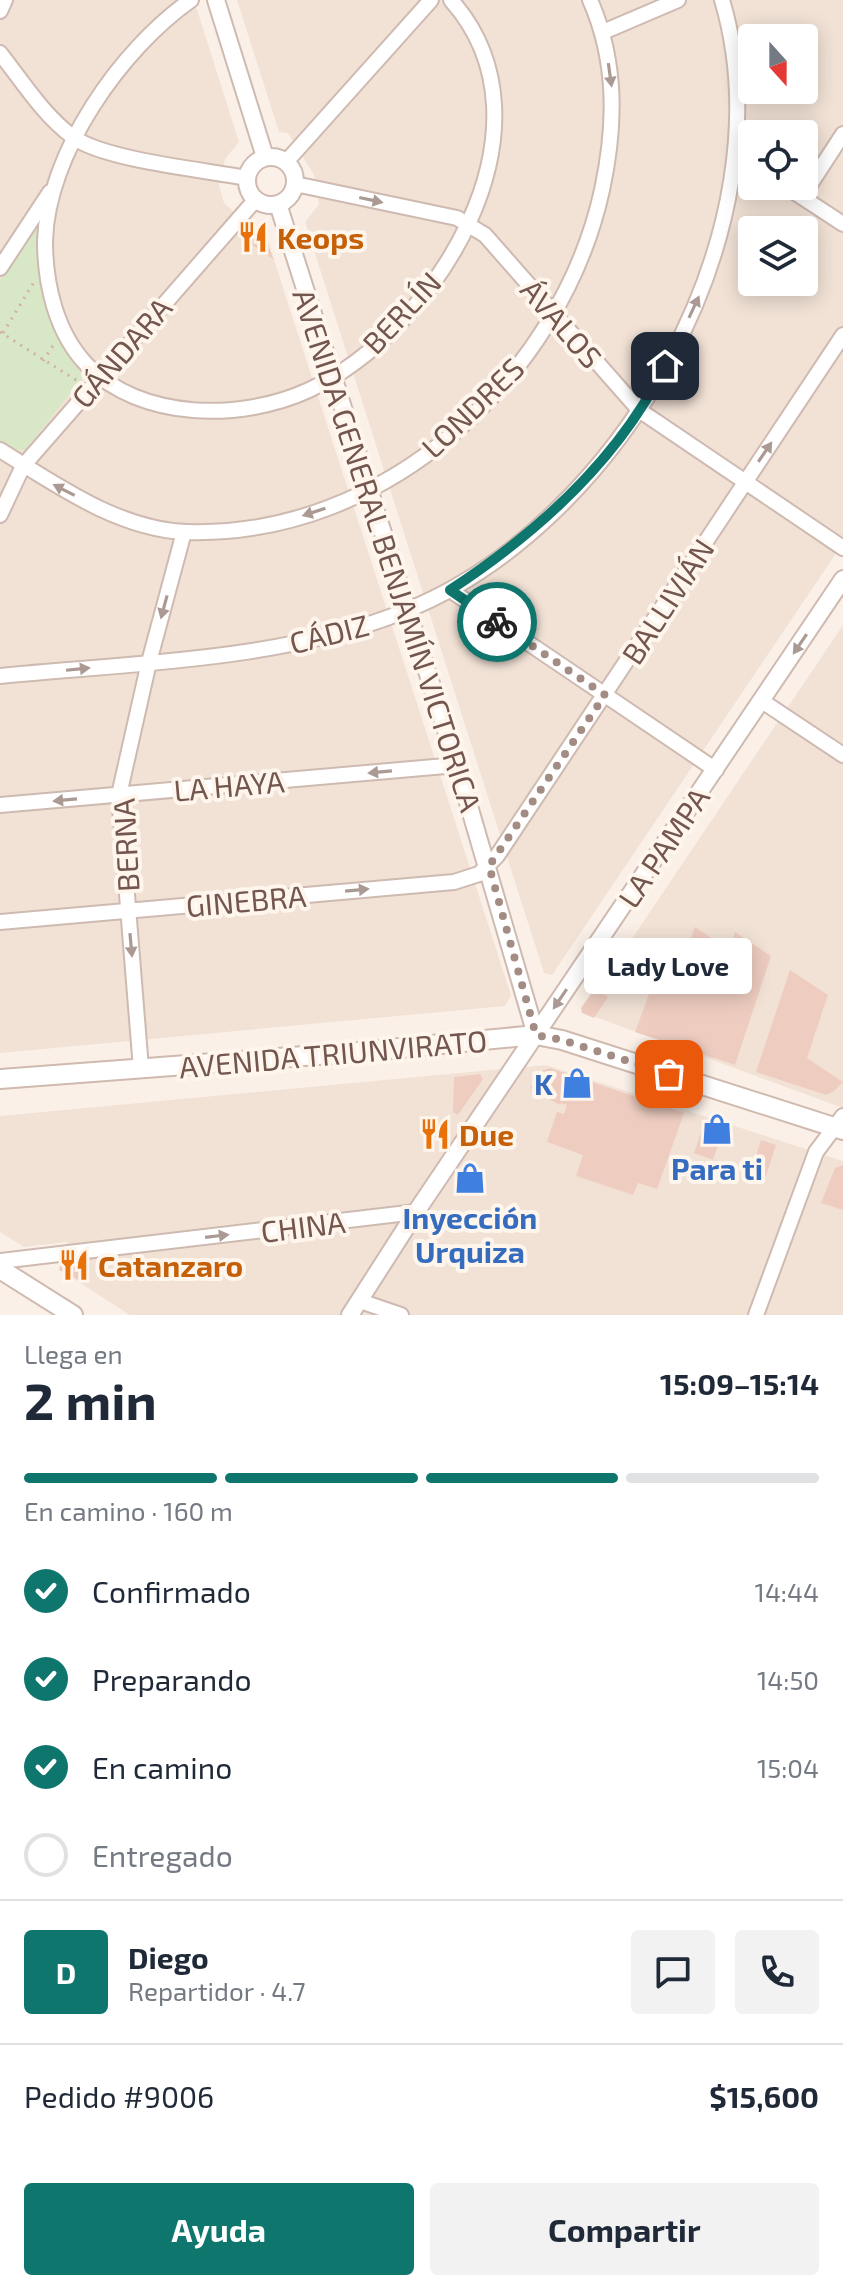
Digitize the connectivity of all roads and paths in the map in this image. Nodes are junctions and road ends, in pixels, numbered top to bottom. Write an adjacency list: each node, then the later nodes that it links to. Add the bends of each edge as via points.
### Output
1 (5, 0): 9 (street)
2 (191, 0): 13 (street, BERLÍN, via 122,64)
3 (216, 0): 16 (street)
4 (431, 0): 17 (street)
5 (451, 0): 25 (street, BERLÍN, via 485,59 494,114 488,170)
6 (590, 0): 10 (street, LONDRES)
7 (678, 0): 10 (street)
8 (722, 0): 14 (street, CÁDIZ, via 735,75)
9 (0, 11)
10 (603, 32): 29 (street, LONDRES, one-way to 29, via 613,110 607,167 589,240)
11 (0, 53): 13 (street)
12 (843, 134): 18 (street)
13 (75, 139): 19 (street, via 106,152); 21 (street, BERLÍN)
14 (735, 154): 15 (street); 35 (street, CÁDIZ, one-way to 14, via 707,277)
15 (738, 156)
16 (265, 157): 17 (street); 19 (street)
17 (286, 162): 20 (street)
18 (818, 172)
19 (247, 178): 22 (street)
20 (295, 184): 24 (street); 25 (street, ÁVALOS, one-way to 25)
21 (52, 189): 27 (street, BERLÍN); 28 (street)
22 (256, 199): 24 (street); 32 (street, GÁNDARA)
23 (807, 200): 26 (street)
24 (278, 204): 33 (street, AVENIDA GENERAL BENJAMÍN VICTORICA)
25 (468, 224): 29 (street, ÁVALOS, via 485,235); 33 (street, BERLÍN, via 438,274 401,320)
26 (843, 224)
27 (45, 264): 30 (path); 32 (street, BERLÍN, via 64,329)
28 (0, 268)
29 (555, 314): 35 (street, ÁVALOS); 39 (street, LONDRES, via 521,364 466,422)
30 (1, 332): 34 (path)
31 (843, 335): 38 (street, BALLIVIÁN, one-way to 31)
32 (99, 376): 33 (street, BERLÍN, via 148,400 202,410 270,403); 34 (street, GÁNDARA)
33 (332, 377): 39 (street, AVENIDA GENERAL BENJAMÍN VICTORICA)
34 (89, 388): 37 (street, GÁNDARA)
35 (639, 410): 38 (street, ÁVALOS); 44 (street, CÁDIZ, via 588,476 528,535)
36 (0, 450): 37 (street, LONDRES)
37 (23, 466): 40 (street, GÁNDARA); 41 (street, LONDRES, one-way to 37, via 110,512)
38 (745, 482): 42 (street, ÁVALOS); 48 (street, BALLIVIÁN)
39 (368, 490): 41 (street, LONDRES, one-way to 41, via 266,525); 45 (street, AVENIDA GENERAL BENJAMÍN VICTORICA)
40 (0, 515)
41 (184, 532): 46 (street, BERNA, one-way to 46)
42 (843, 548)
43 (843, 579): 49 (street, LA PAMPA, one-way to 49)
44 (450, 590): 45 (street, CÁDIZ); 48 (street)
45 (406, 611): 46 (street, CÁDIZ, via 314,640); 51 (street, AVENIDA GENERAL BENJAMÍN VICTORICA)
46 (149, 662): 47 (street, CÁDIZ, one-way to 46); 53 (street, BERNA)
47 (0, 676)
48 (605, 695): 52 (street); 55 (street, BALLIVIÁN)
49 (762, 701): 50 (street); 52 (street, LA PAMPA)
50 (843, 755)
51 (457, 765): 53 (street, LA HAYA, one-way to 53); 55 (street, AVENIDA GENERAL BENJAMÍN VICTORICA)
52 (716, 770): 58 (street, LA PAMPA, one-way to 58)
53 (119, 795): 54 (street, LA HAYA, one-way to 54); 56 (street, BERNA)
54 (0, 805)
55 (489, 866): 56 (street, GINEBRA, one-way to 55, via 454,882); 58 (street, AVENIDA GENERAL BENJAMÍN VICTORICA)
56 (128, 910): 57 (street, GINEBRA); 59 (street, BERNA, one-way to 59)
57 (0, 922)
58 (536, 1035): 59 (main road, AVENIDA TRIUNVIRATO); 61 (main road, AVENIDA TRIUNVIRATO); 62 (street, LA PAMPA)
59 (141, 1069): 60 (main road, AVENIDA TRIUNVIRATO)
60 (0, 1079)
61 (840, 1124): 68 (street, via 816,1152)
62 (416, 1212): 63 (street, CHINA, one-way to 62); 65 (street, LA PAMPA)
63 (0, 1261)
64 (0, 1269): 66 (main road)
65 (355, 1308): 67 (street)
66 (73, 1315)
67 (401, 1315)
68 (756, 1315)

